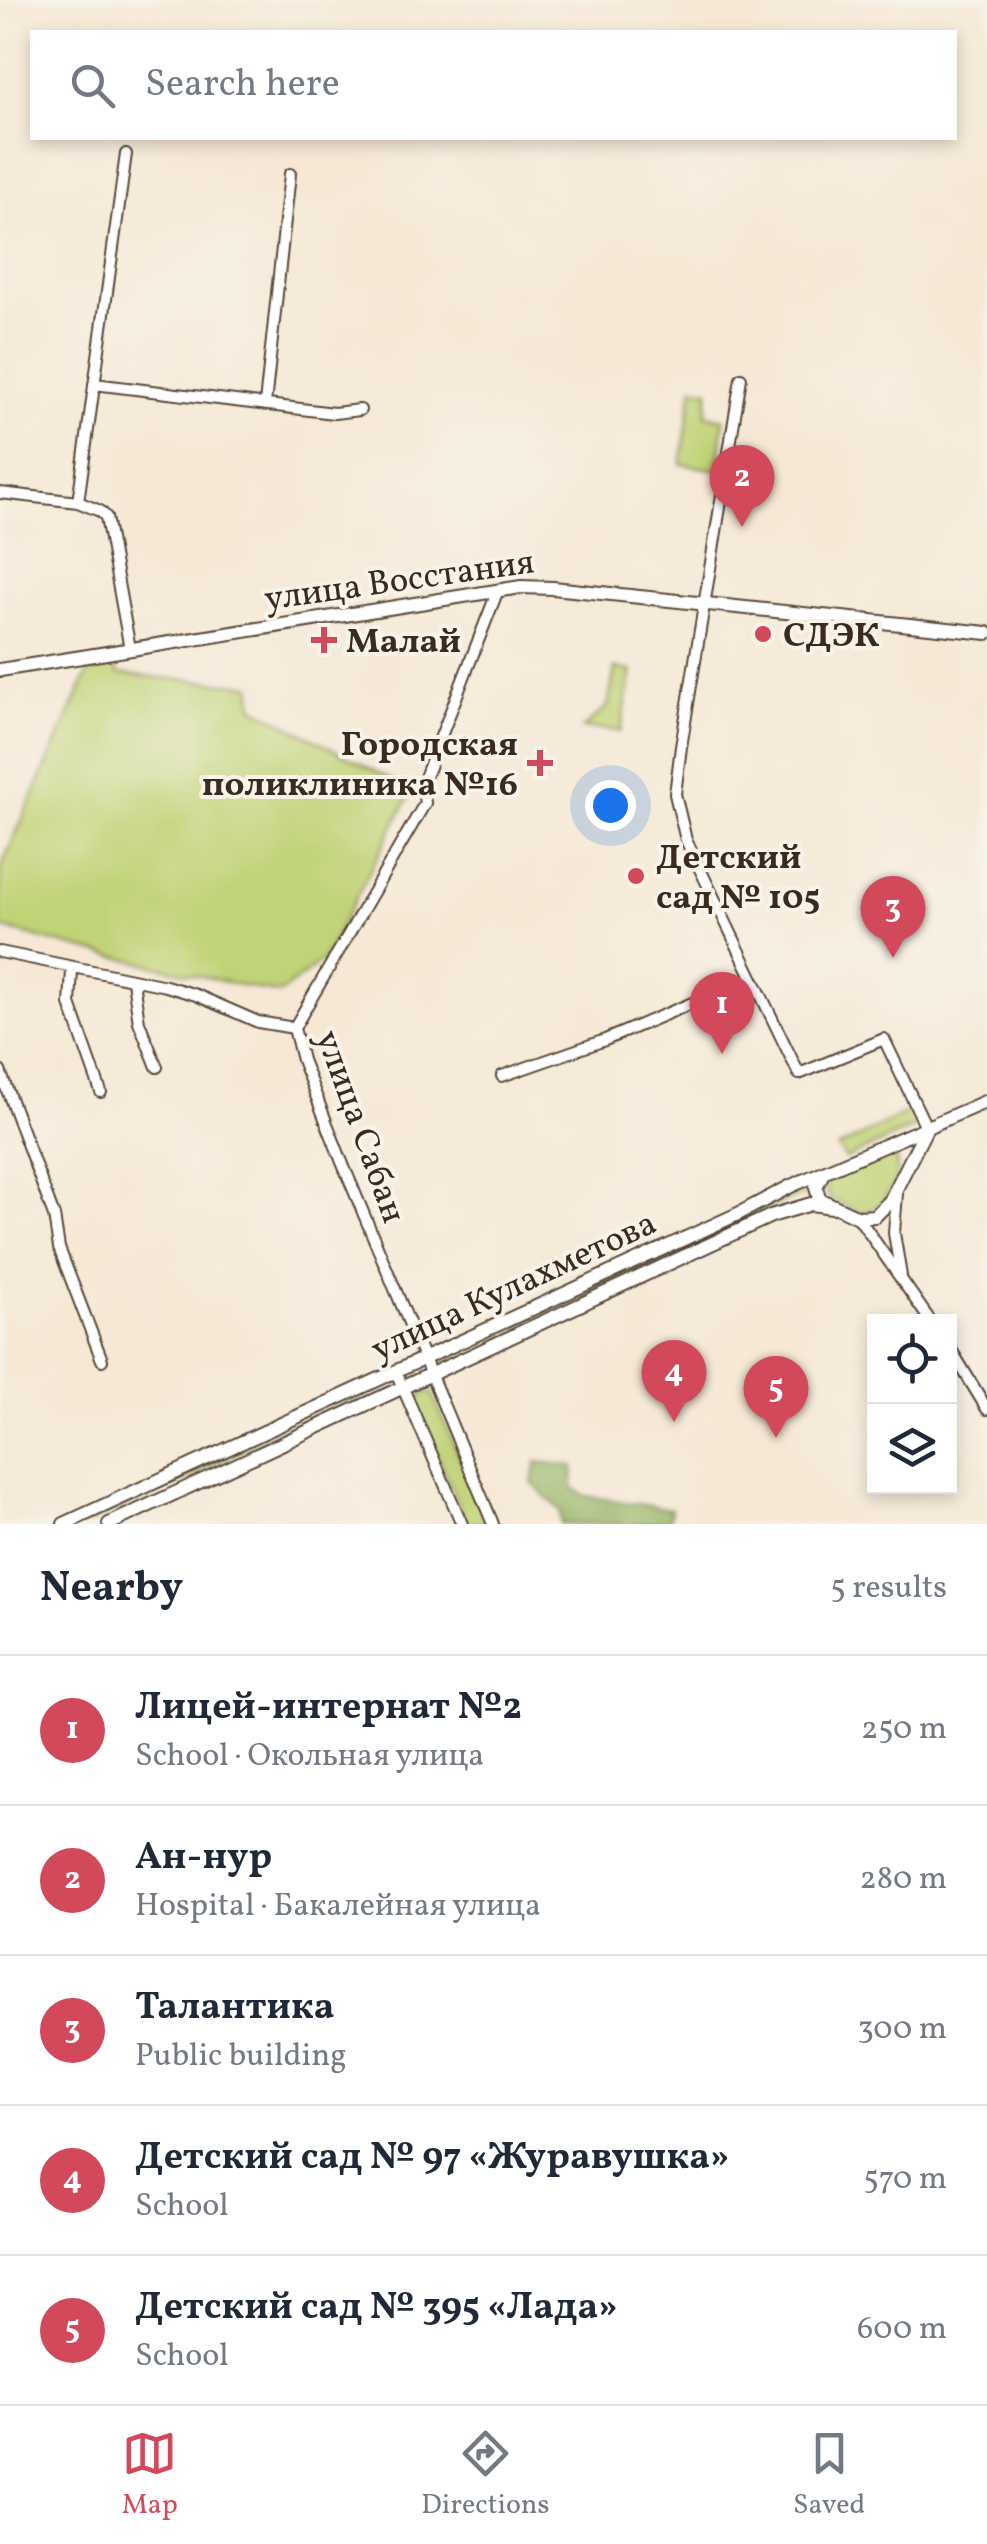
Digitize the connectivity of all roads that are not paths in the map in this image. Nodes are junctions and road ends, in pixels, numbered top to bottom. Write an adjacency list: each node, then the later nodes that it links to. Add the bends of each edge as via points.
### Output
1 (126, 154): 4 (street)
2 (290, 174): 5 (street)
3 (741, 378): 10 (street)
4 (94, 384): 5 (street); 8 (street)
5 (265, 404): 6 (street, via 334,414)
6 (360, 410)
7 (0, 493): 8 (street)
8 (78, 502): 12 (street, via 106,517)
9 (498, 590): 10 (main road, улица Восстания, via 554,588); 12 (main road, улица Восстания); 18 (street, улица Сабан, via 422,785 424,803)
10 (706, 604): 11 (main road, улица Восстания); 16 (street, via 675,806)
11 (987, 632)
12 (130, 650): 13 (main road, улица Восстания)
13 (0, 670)
14 (0, 952): 15 (street)
15 (72, 970): 17 (street); 22 (street, via 70,1004)
16 (751, 978): 21 (street); 24 (street, via 798,1074 884,1039)
17 (133, 981): 18 (street); 19 (street)
18 (294, 1028): 32 (street, улица Сабан)
19 (157, 1067)
20 (0, 1071): 33 (street)
21 (502, 1076)
22 (101, 1092)
23 (987, 1101): 24 (main road, улица Кулахметова)
24 (926, 1129): 25 (main road, улица Кулахметова); 27 (main road)
25 (880, 1149): 26 (main road, улица Кулахметова); 27 (main road, via 900,1159)
26 (824, 1173): 28 (main road, via 815,1192); 32 (main road, улица Кулахметова)
27 (899, 1183): 29 (main road, via 884,1209); 30 (street, via 894,1233)
28 (832, 1207): 29 (main road); 36 (main road, улица Кулахметова, via 811,1204 771,1216)
29 (858, 1217): 30 (street)
30 (901, 1277): 31 (street)
31 (926, 1314)
32 (425, 1359): 35 (main road, улица Кулахметова); 36 (street, улица Сабан)
33 (102, 1360)
34 (957, 1360): 38 (street)
35 (396, 1372): 37 (street); 39 (main road, улица Кулахметова)
36 (429, 1376): 37 (main road, улица Кулахметова); 42 (street, улица Сабан)
37 (403, 1388): 40 (main road, улица Кулахметова); 41 (street)
38 (987, 1409)
39 (64, 1524)
40 (109, 1524)
41 (462, 1524)
42 (492, 1524)

